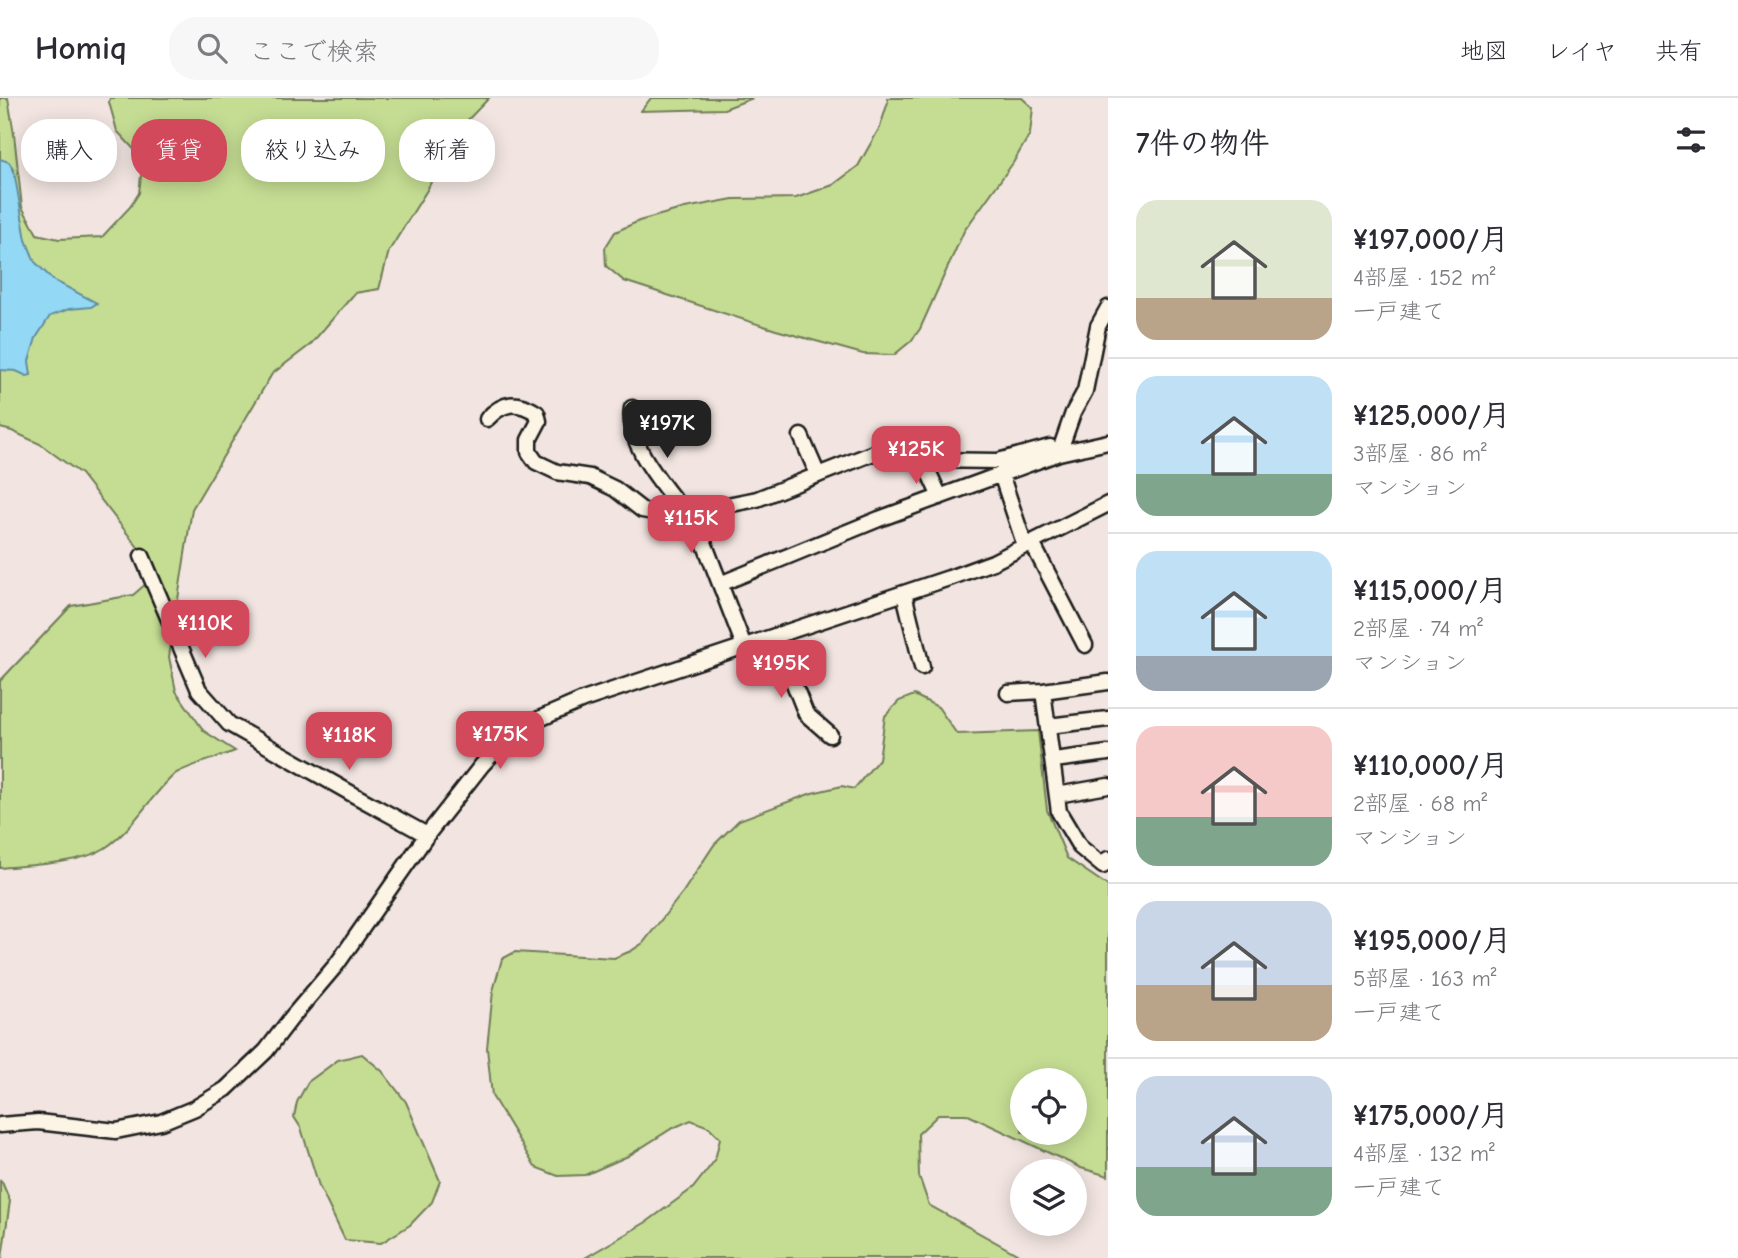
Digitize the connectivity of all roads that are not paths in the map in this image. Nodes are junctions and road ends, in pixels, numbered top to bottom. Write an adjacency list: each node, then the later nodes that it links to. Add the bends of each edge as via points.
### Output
1 (1108, 308): 6 (street, via 1098,326 1086,391)
2 (632, 408): 12 (street, via 632,432 643,456)
3 (487, 419): 12 (street, via 498,407 528,407 539,421 529,440 536,463 556,472 590,477 642,510)
4 (801, 436): 9 (street)
5 (1108, 442): 6 (street)
6 (1059, 453): 7 (street, via 1050,447 998,461); 8 (street)
7 (923, 460): 9 (street, via 902,452 876,452); 10 (street)
8 (1001, 474): 10 (street); 13 (street)
9 (818, 475): 12 (street, via 757,499)
10 (940, 496): 15 (street)
11 (1108, 504): 13 (street)
12 (689, 514): 15 (street)
13 (1028, 544): 16 (street, via 993,562); 18 (street)
14 (142, 556): 31 (street, via 199,690 229,724)
15 (720, 584): 19 (street)
16 (904, 594): 17 (street); 20 (street)
17 (775, 636): 19 (street); 26 (street, via 806,714)
18 (1085, 645)
19 (744, 646): 31 (street, via 583,700 510,735)
20 (922, 667)
21 (1108, 681): 22 (street)
22 (1043, 691): 23 (street); 25 (street)
23 (1008, 694)
24 (1108, 719): 25 (street)
25 (1048, 726): 28 (street)
26 (830, 735)
27 (1108, 753): 28 (street)
28 (1054, 760): 30 (street)
29 (1108, 786): 30 (street)
30 (1057, 794): 32 (street, via 1059,811 1080,847 1103,866)
31 (427, 835): 33 (street, via 337,964 266,1051 226,1089 161,1122 116,1131 38,1122)
32 (1108, 859)
33 (0, 1125)

